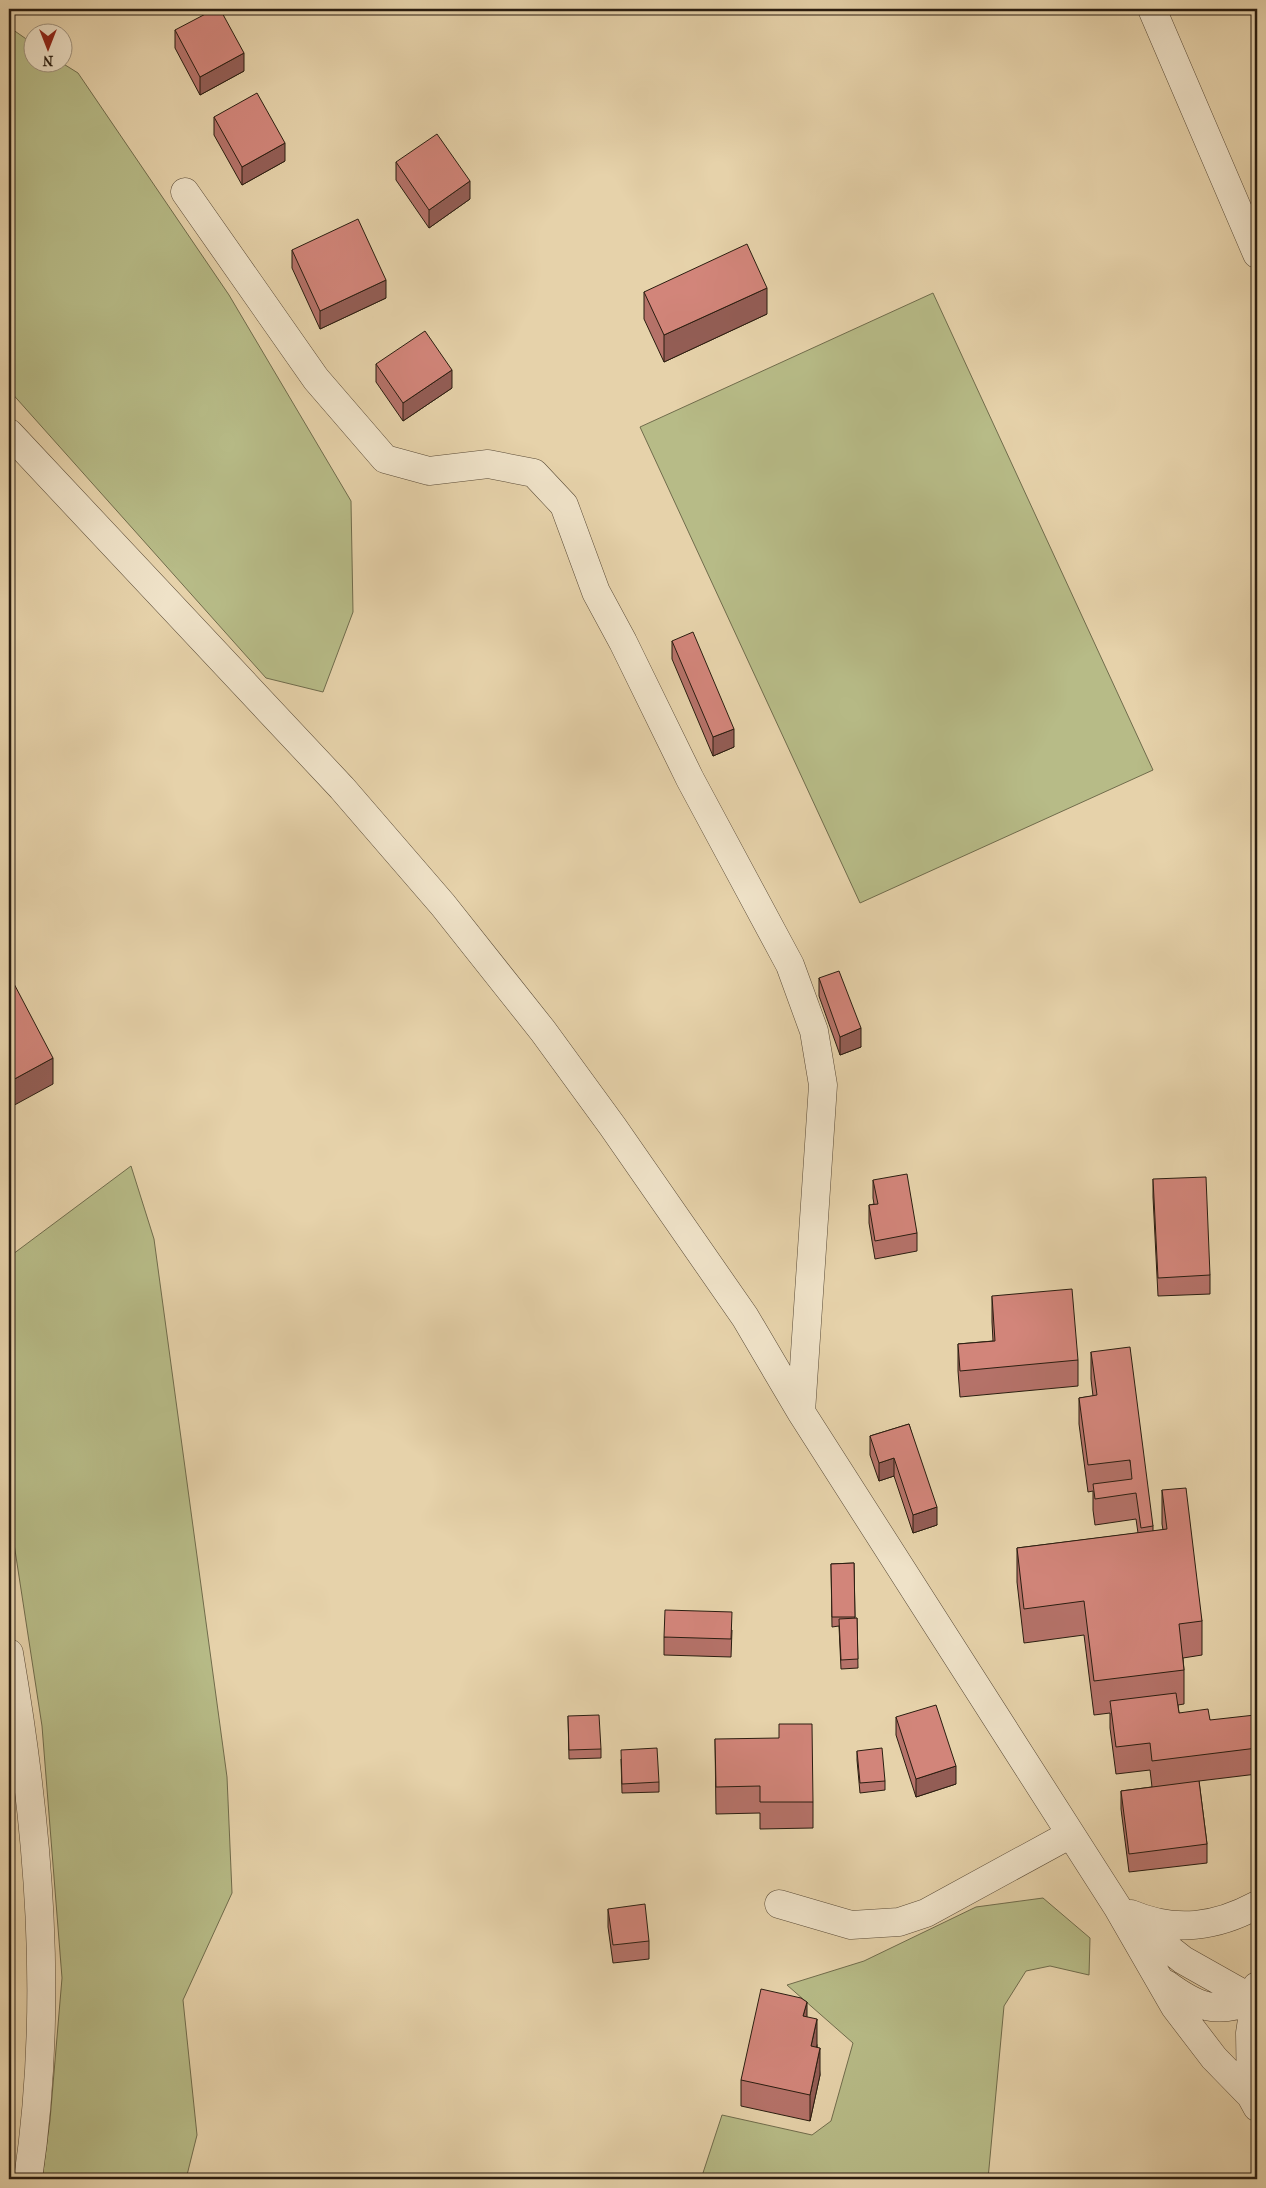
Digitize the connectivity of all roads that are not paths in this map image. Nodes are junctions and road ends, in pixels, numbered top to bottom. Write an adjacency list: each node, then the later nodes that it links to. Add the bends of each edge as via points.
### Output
1 (1152, 9): 3 (street)
2 (186, 192): 5 (street, via 316,379 385,459 428,471 488,464 534,473 564,505 596,592 690,779 790,965 814,1031 823,1085)
3 (1257, 254)
4 (9, 433): 5 (street, via 342,788 478,949 578,1078 661,1195 745,1317)
5 (801, 1412): 7 (street)
6 (9, 1653): 14 (street, via 30,1794 41,1928 40,2054)
7 (1069, 1834): 8 (street, via 926,1913 899,1922 851,1924); 10 (street)
8 (779, 1904)
9 (1257, 1905): 10 (street, via 1215,1922 1186,1927 1159,1923)
10 (1118, 1908): 11 (street); 12 (street, via 1196,1969)
11 (1156, 1977): 12 (street, via 1179,1994 1206,2007 1228,2008); 13 (street, via 1189,2027)
12 (1256, 1993): 13 (street, via 1249,2042)
13 (1254, 2102)
14 (28, 2179)

